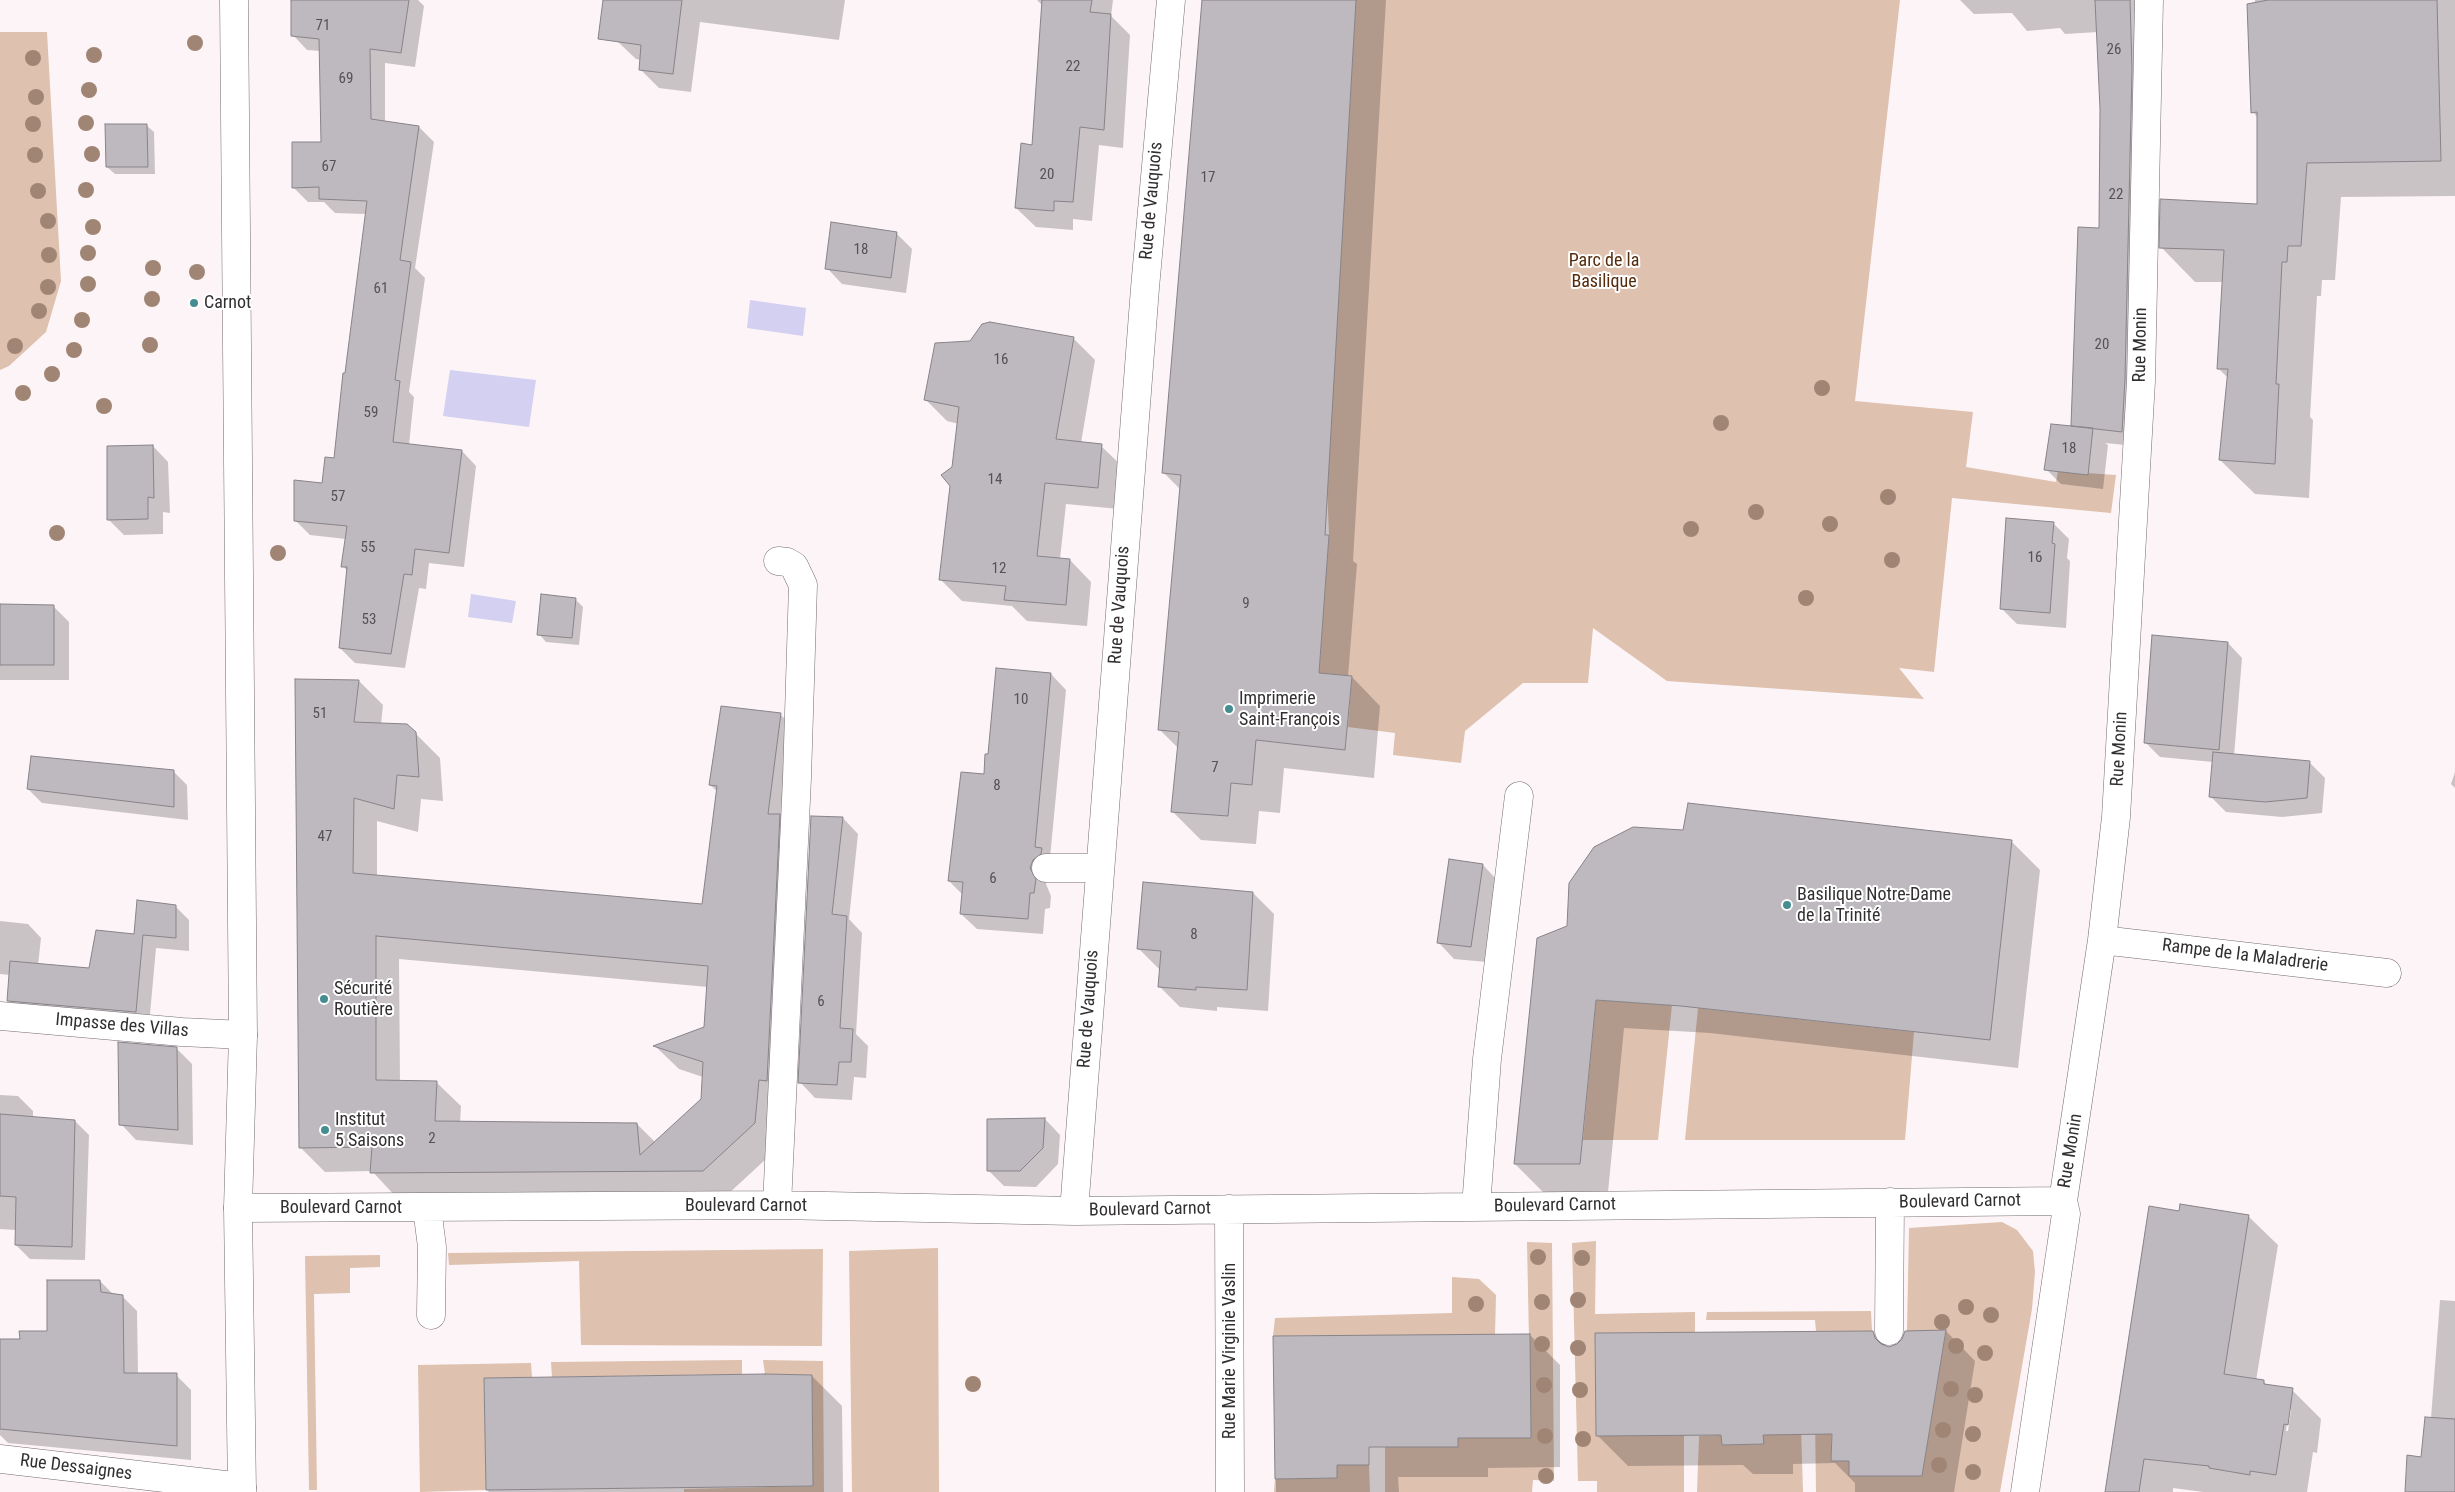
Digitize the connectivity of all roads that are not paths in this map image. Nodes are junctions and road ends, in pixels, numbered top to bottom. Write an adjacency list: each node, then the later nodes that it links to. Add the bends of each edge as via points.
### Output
1 (234, 0): 11 (street)
2 (1171, 0): 7 (street, Rue de Vauquois, via 1144,288)
3 (2149, 0): 8 (street, Rue Monin, via 2141,380 2116,817)
4 (778, 561): 14 (street, via 794,566 803,585)
5 (1519, 796): 15 (street, via 1487,1059)
6 (1046, 868): 7 (street)
7 (1100, 868): 19 (street, Rue de Vauquois)
8 (2102, 940): 9 (street, Rampe de la Maladrerie); 12 (street, Rue Monin)
9 (2387, 973)
10 (0, 1016): 11 (street, Impasse des Villas)
11 (243, 1035): 16 (street)
12 (2064, 1201): 13 (street, Boulevard Carnot); 25 (street, Rue Monin, via 2066,1214)
13 (1890, 1202): 15 (street, Boulevard Carnot); 21 (street)
14 (777, 1205): 17 (street, Boulevard Carnot); 19 (street, Boulevard Carnot)
15 (1476, 1207): 18 (street, Boulevard Carnot)
16 (238, 1208): 17 (street, Boulevard Carnot); 23 (street)
17 (427, 1208): 20 (street, via 432,1247)
18 (1229, 1209): 19 (street, Boulevard Carnot); 24 (street, Rue Marie Virginie Vaslin)
19 (1074, 1211)
20 (431, 1315)
21 (1889, 1331)
22 (0, 1460): 23 (street, Rue Dessaignes)
23 (242, 1490)
24 (1230, 1492)
25 (2026, 1492)

